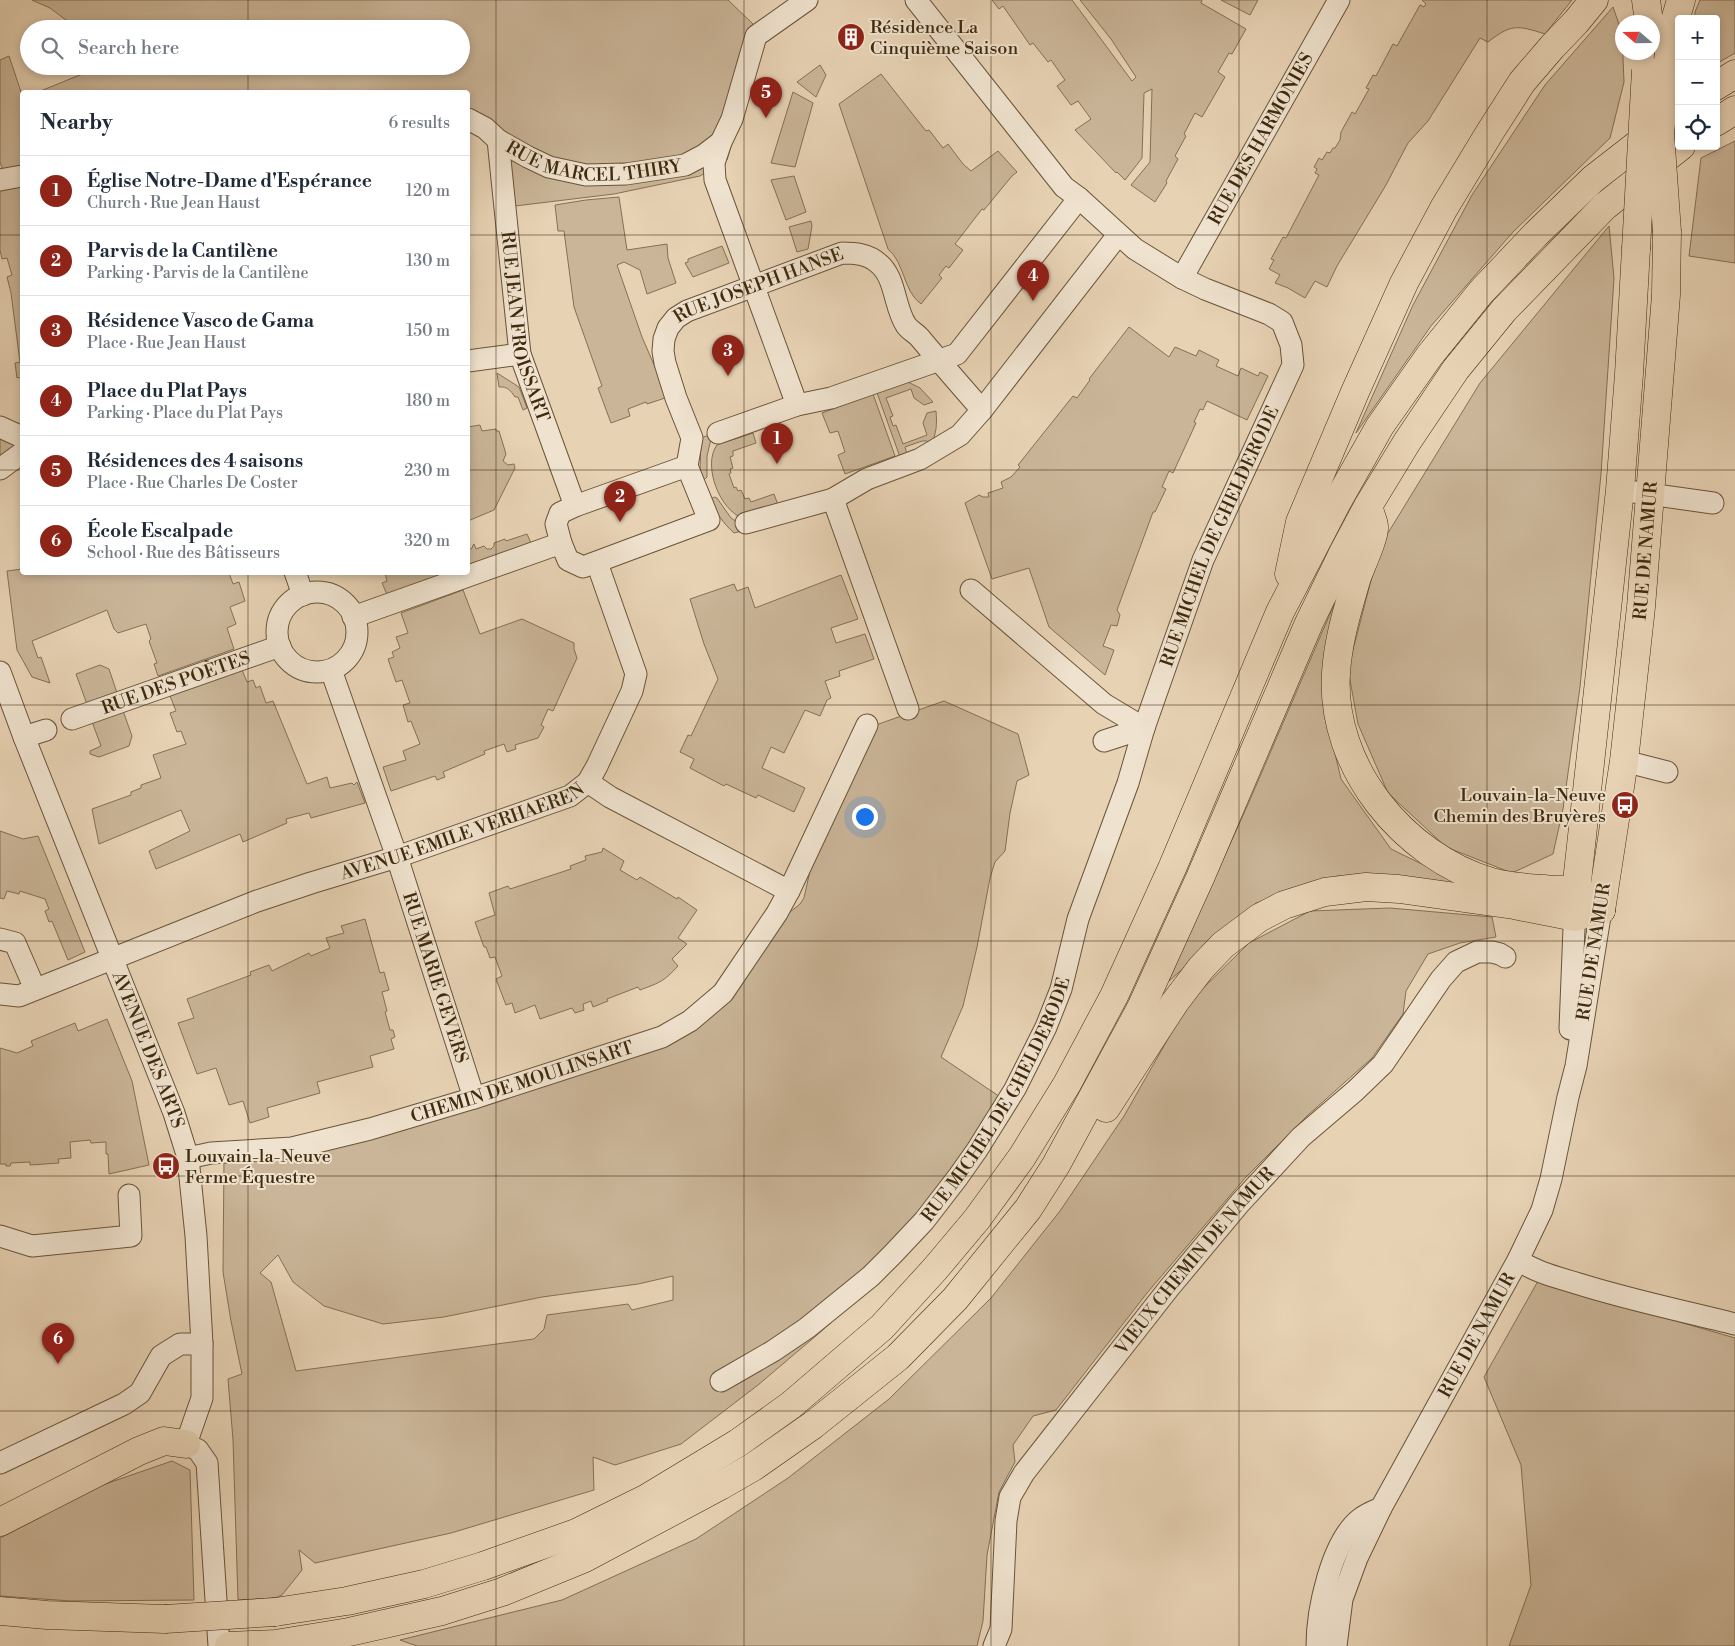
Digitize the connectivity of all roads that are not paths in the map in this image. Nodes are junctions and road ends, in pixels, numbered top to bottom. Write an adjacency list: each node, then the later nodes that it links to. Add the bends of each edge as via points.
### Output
1 (807, 0): 18 (street, via 756,36 732,119)
2 (916, 0): 22 (street, via 1064,187)
3 (1340, 0): 24 (street, RUE DES HARMONIES)
4 (1594, 0): 51 (main road, via 1522,82 1444,208 1404,283 1300,522)
5 (1646, 0): 7 (main road)
6 (1681, 0): 8 (main road, RUE DE NAMUR, via 1670,38)
7 (1648, 15)
8 (1660, 51)
9 (1655, 60): 38 (main road, RUE DE NAMUR, bridge, via 1667,232 1666,295)
10 (1655, 60): 37 (main road, RUE DE NAMUR, bridge, via 1636,249)
11 (1735, 74): 12 (main road)
12 (1720, 83)
13 (1735, 110): 15 (main road)
14 (1675, 115): 51 (main road, via 1593,180 1536,234 1481,292 1430,355 1380,426)
15 (1720, 119)
16 (470, 120): 17 (street, RUE MARCEL THIRY)
17 (498, 140): 18 (street, RUE MARCEL THIRY, via 549,167 601,176 685,165); 26 (street, RUE JEAN FROISSART)
18 (721, 142): 25 (street, via 714,164 715,180)
19 (1676, 150): 42 (main road, via 1605,206 1504,310 1456,369)
20 (20, 176): 21 (street)
21 (0, 180)
22 (1079, 198): 23 (street); 28 (street, via 957,354)
23 (1118, 235): 24 (street); 30 (street)
24 (1182, 278): 59 (street, RUE MICHEL DE GHELDERODE, via 1282,322 1291,345 1293,365 1203,560)
25 (753, 285): 28 (street, RUE JOSEPH HANSE, via 842,254 857,253 870,257 880,263 887,274 906,325); 29 (street); 35 (street, RUE JOSEPH HANSE, via 687,311 668,328 664,340 665,363 692,438)
26 (520, 354): 27 (street); 41 (street, RUE JEAN FROISSART)
27 (470, 361)
28 (939, 362): 29 (street, via 831,398); 30 (street, RUE JOSEPH HANSE)
29 (797, 405): 32 (street)
30 (982, 410): 39 (street, via 960,435 920,459 867,478)
31 (0, 428): 33 (street)
32 (718, 433)
33 (20, 436)
34 (20, 454): 36 (street)
35 (687, 466): 41 (street); 45 (street, via 709,520)
36 (0, 469)
37 (1620, 490): 38 (street); 68 (main road, RUE DE NAMUR)
38 (1651, 494): 40 (street); 63 (main road, RUE DE NAMUR)
39 (832, 499): 43 (street); 56 (street)
40 (1713, 503)
41 (574, 506): 44 (street, via 560,513 556,524)
42 (1368, 506): 68 (main road, via 1374,528 1339,645 1335,697 1348,751 1361,778 1414,840 1457,869 1492,883); 78 (main road, via 1309,623 1141,1008)
43 (746, 523)
44 (560, 543): 45 (street, via 568,560 583,567); 48 (street)
45 (597, 563): 65 (street, AVENUE EMILE VERHAEREN, via 636,674 632,691)
46 (296, 575): 50 (street)
47 (469, 575): 52 (street)
48 (470, 575)
49 (971, 590): 59 (street, via 1104,704)
50 (303, 595): 52 (street, via 329,594 344,603); 53 (street, via 283,612 277,630)
51 (1280, 612): 89 (main road, bridge, via 1173,866 1114,996 1067,1084 1022,1158 977,1219 882,1327 791,1405 738,1443 647,1498 576,1533 424,1584 275,1612 165,1619)
52 (353, 616): 54 (street, via 355,644 348,658)
53 (280, 646): 54 (street, via 284,655 298,668 316,672); 57 (street, RUE DES POÈTES)
54 (332, 670): 66 (street, RUE MARIE GEVERS)
55 (0, 672): 61 (street, AVENUE DES ARTS)
56 (908, 709)
57 (72, 719)
58 (867, 725): 67 (street, CHEMIN DE MOULINSART)
59 (1144, 728): 62 (street); 84 (street, RUE MICHEL DE GHELDERODE, via 1128,783 1078,918 1052,1014 1025,1070 977,1150 924,1221 871,1276 773,1352)
60 (46, 730): 61 (street)
61 (24, 737): 72 (street, AVENUE DES ARTS)
62 (1104, 741)
63 (1624, 761): 64 (street); 69 (main road, RUE DE NAMUR)
64 (1667, 772)
65 (588, 782): 66 (street, AVENUE EMILE VERHAEREN, via 570,796); 67 (street)
66 (397, 857): 72 (street, AVENUE EMILE VERHAEREN, via 310,882); 76 (street, RUE MARIE GEVERS)
67 (789, 891): 76 (street, CHEMIN DE MOULINSART, via 723,993 690,1021 662,1036)
68 (1575, 904): 69 (main road); 75 (street, RUE DE NAMUR); 78 (main road, via 1514,905 1366,887 1325,892 1284,905 1259,918 1223,945 1201,968 1175,1002 1090,1134)
69 (1601, 910): 75 (street, RUE DE NAMUR)
70 (0, 939): 73 (street, via 15,943)
71 (1505, 957): 93 (street, VIEUX CHEMIN DE NAMUR, via 1492,952 1477,952 1456,962 1383,1064 1300,1137 1240,1203 1024,1473 1010,1497 1001,1629)
72 (112, 959): 73 (street, AVENUE EMILE VERHAEREN); 77 (street, AVENUE DES ARTS, via 174,1113)
73 (34, 989): 74 (street, AVENUE EMILE VERHAEREN, via 19,996)
74 (0, 994)
75 (1568, 1097): 81 (street, RUE DE NAMUR, via 1542,1210)
76 (474, 1098): 77 (street, CHEMIN DE MOULINSART, via 292,1148 211,1153)
77 (188, 1158): 83 (street, AVENUE DES ARTS)
78 (1056, 1165): 90 (main road, via 1028,1209 980,1269 898,1357 813,1425 720,1486 585,1558 502,1592 358,1630)
79 (129, 1195): 80 (street, via 131,1236 32,1246)
80 (0, 1236)
81 (1518, 1260): 82 (street, via 1532,1269 1613,1294); 87 (street, RUE DE NAMUR)
82 (1735, 1324)
83 (202, 1344): 85 (street, AVENUE DES ARTS, via 202,1398); 86 (street, via 180,1344 161,1356 140,1393 124,1404)
84 (721, 1381)
85 (186, 1444): 88 (main road, via 164,1441 147,1448); 91 (street, via 198,1450 206,1463)
86 (0, 1463)
87 (1381, 1508): 94 (street, via 1360,1518 1335,1558 1321,1603); 95 (street, RUE DE NAMUR, via 1342,1599)
88 (0, 1522)
89 (0, 1611)
90 (278, 1645): 92 (main road)
91 (219, 1646)
92 (229, 1646)
93 (994, 1646)
94 (1317, 1646)
95 (1336, 1646)

